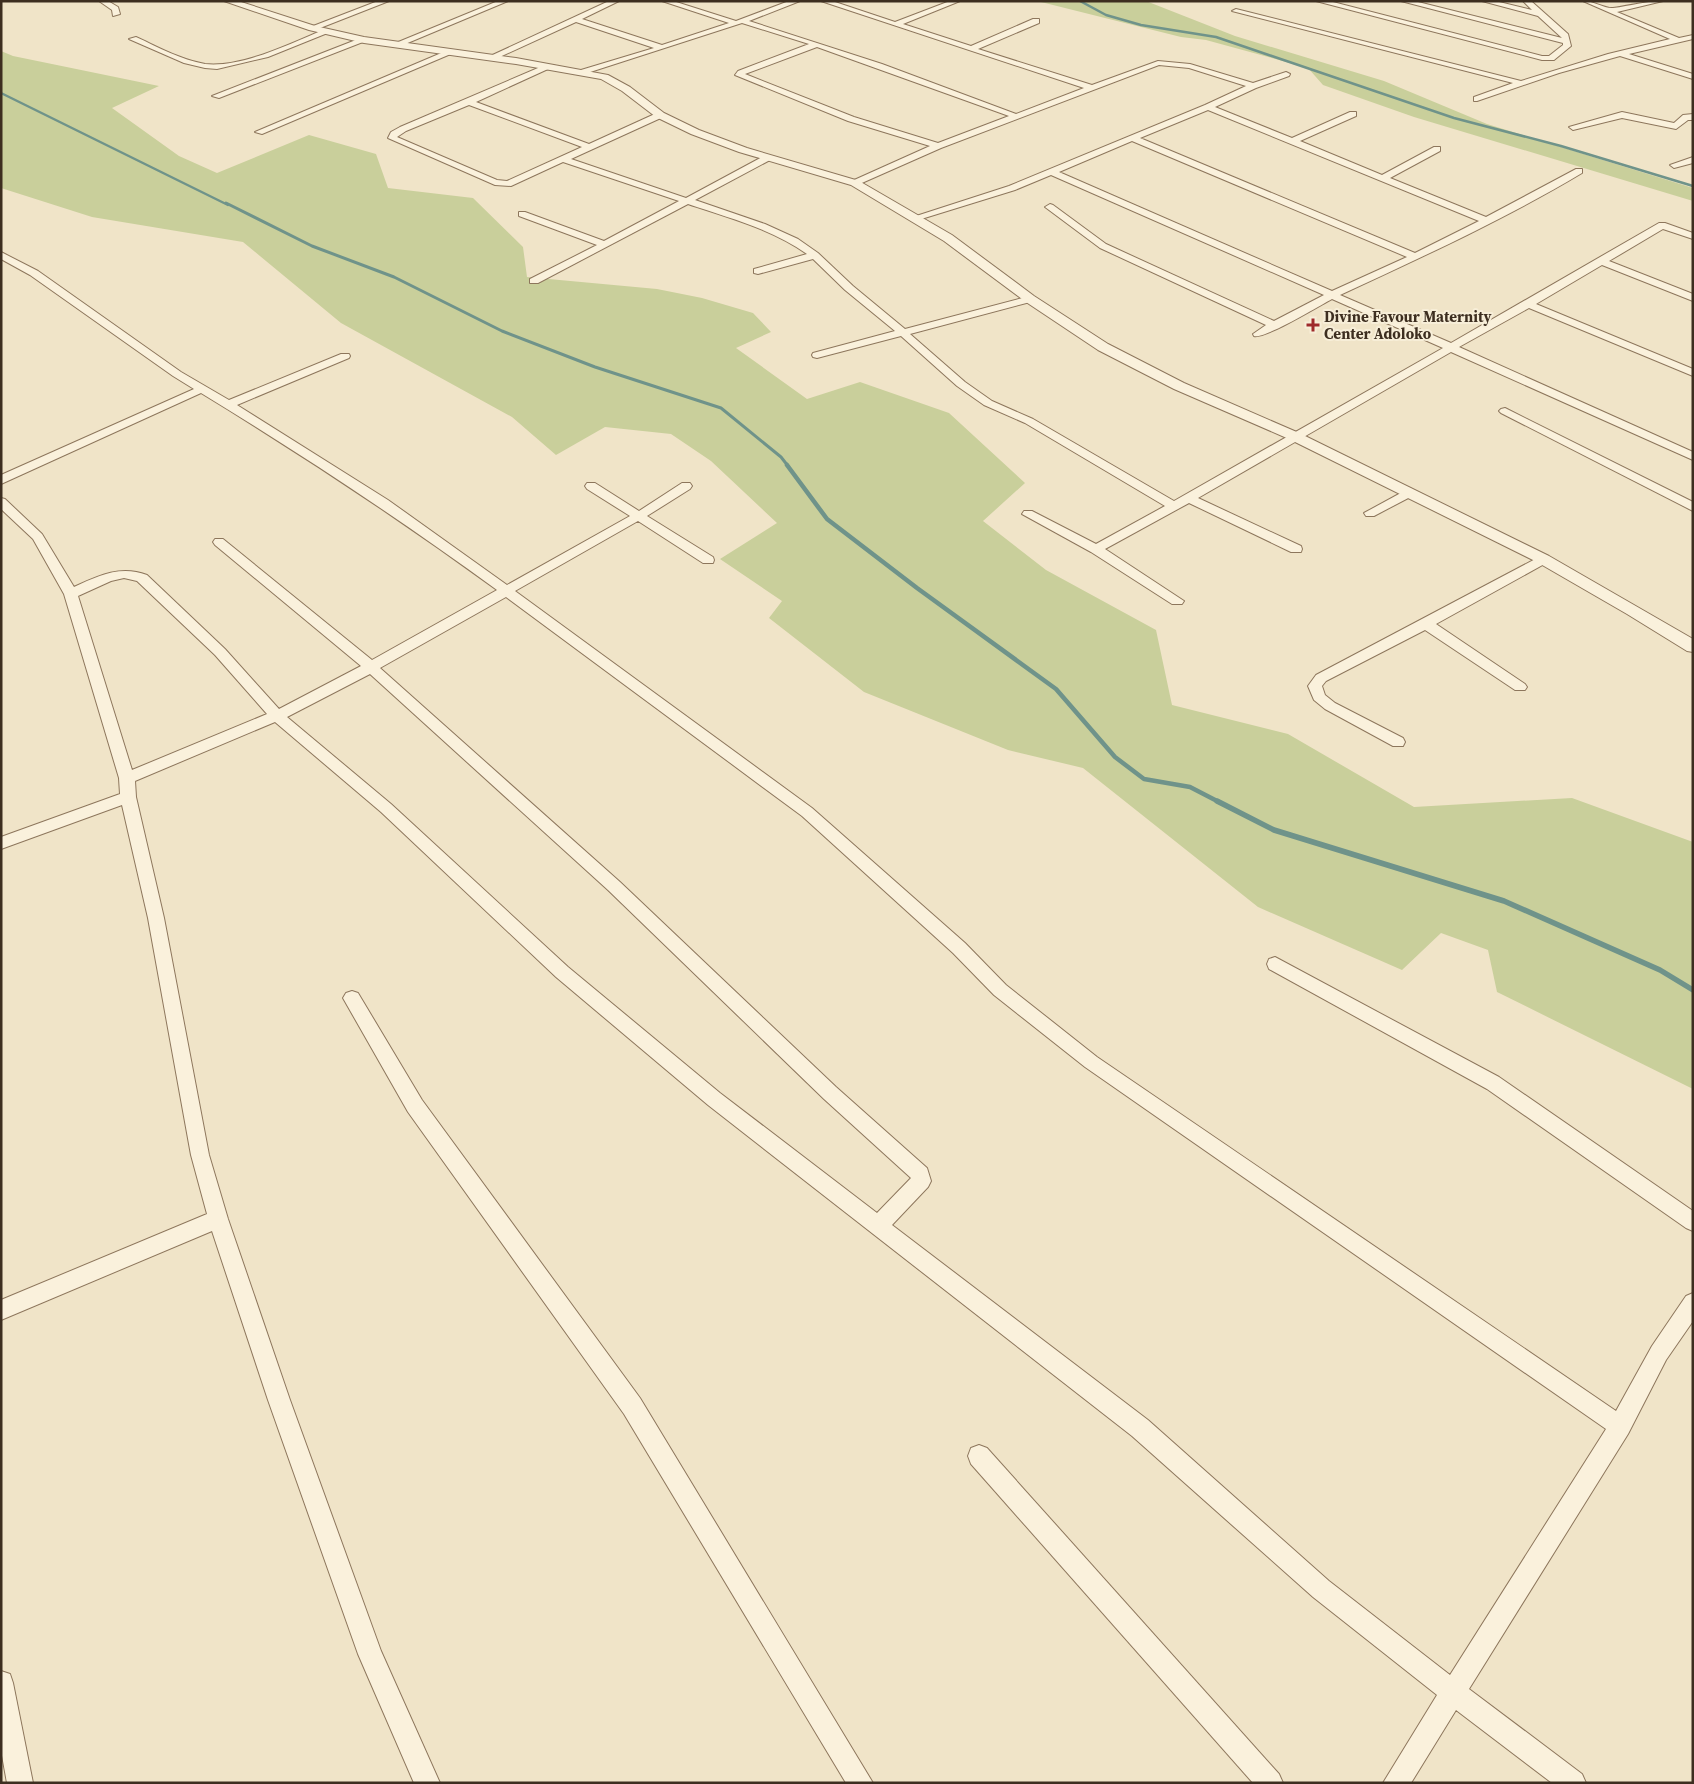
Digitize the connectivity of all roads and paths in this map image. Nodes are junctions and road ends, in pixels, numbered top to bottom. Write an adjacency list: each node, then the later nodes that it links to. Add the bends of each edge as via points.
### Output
1 (102, 1): 18 (street, via 115,9)
2 (228, 1): 24 (street)
3 (386, 1): 24 (street)
4 (505, 1): 32 (street)
5 (616, 1): 20 (street)
6 (665, 1): 21 (street)
7 (797, 1): 21 (street)
8 (824, 1): 23 (street)
9 (957, 1): 23 (street)
10 (1319, 1): 30 (street, via 1542,58 1551,58 1567,46)
11 (1404, 1): 30 (street)
12 (1485, 1): 19 (street)
13 (1526, 1): 19 (street)
14 (1586, 1): 17 (street)
15 (1660, 1): 17 (street)
16 (1236, 11): 42 (street)
17 (1609, 11): 29 (street)
18 (116, 14)
19 (1542, 15): 30 (street, via 1565,36)
20 (576, 19): 33 (street); 37 (street)
21 (739, 22): 31 (street); 33 (street)
22 (1036, 22): 34 (street)
23 (896, 24): 34 (street)
24 (312, 28): 25 (street)
25 (326, 32): 27 (street, via 280,50 215,67 191,63); 28 (street)
26 (1693, 37): 29 (street)
27 (133, 39)
28 (364, 40): 32 (street); 45 (street)
29 (1678, 40): 36 (street)
30 (1567, 42)
31 (817, 44): 51 (street); 57 (street, via 739,75 850,119)
32 (395, 45): 35 (street)
33 (660, 47): 39 (street)
34 (972, 49): 44 (street)
35 (449, 53): 37 (street); 54 (street)
36 (1622, 54): 41 (street); 42 (street)
37 (490, 58): 38 (street)
38 (545, 67): 39 (street); 47 (street)
39 (584, 72): 50 (street, via 604,77 626,89)
40 (1286, 74): 43 (street)
41 (1693, 77)
42 (1521, 83): 46 (street)
43 (1253, 86): 44 (street, via 1190,66 1165,63); 48 (street)
44 (1092, 88): 51 (street)
45 (216, 96)
46 (1477, 99)
47 (469, 102): 58 (street); 61 (street, via 394,134 392,138 495,182 508,184)
48 (1208, 107): 55 (street); 56 (street)
49 (1353, 114): 56 (street)
50 (660, 115): 58 (street); 60 (street, via 694,132)
51 (1015, 116): 57 (street)
52 (1693, 117): 53 (street, via 1676,126 1622,114)
53 (1573, 127)
54 (258, 132)
55 (1132, 138): 65 (street); 77 (street)
56 (1293, 141): 66 (street)
57 (938, 146): 67 (street)
58 (589, 147): 61 (street)
59 (1437, 149): 66 (street)
60 (767, 158): 67 (street); 68 (street)
61 (562, 159): 68 (street)
62 (1693, 160): 63 (street)
63 (1674, 165)
64 (1579, 171): 72 (street)
65 (1051, 172): 71 (street, via 1012,188); 81 (street)
66 (1385, 177): 72 (street)
67 (855, 183): 71 (street)
68 (689, 201): 74 (street); 76 (street, via 762,226 795,241)
69 (1050, 207): 85 (street, via 1103,246)
70 (522, 214): 74 (street)
71 (915, 218): 83 (street, via 948,238)
72 (1486, 220): 77 (street)
73 (1693, 236): 78 (street, via 1662,225)
74 (605, 246): 80 (street)
75 (1, 255): 92 (street, via 34,273)
76 (815, 255): 79 (street); 86 (street)
77 (1415, 257): 81 (street)
78 (1601, 261): 82 (street); 84 (street)
79 (758, 271)
80 (534, 281)
81 (1332, 296): 85 (street); 88 (street)
82 (1693, 298)
83 (1030, 299): 86 (street); 95 (street, via 1103,347 1179,386)
84 (1528, 304): 88 (street); 91 (street)
85 (1276, 326): 87 (street)
86 (902, 332): 89 (street); 103 (street, via 961,384 988,403 1029,422)
87 (1258, 334)
88 (1450, 347): 95 (street); 96 (street)
89 (817, 355)
90 (345, 356): 93 (street)
91 (1693, 373)
92 (202, 389): 93 (street); 97 (street)
93 (227, 405): 113 (street, via 384,503)
94 (1505, 411): 104 (street)
95 (1294, 436): 100 (street); 101 (street)
96 (1693, 457)
97 (1, 480)
98 (591, 486): 107 (street)
99 (686, 486): 107 (street)
100 (1410, 492): 105 (street); 111 (street)
101 (1190, 498): 103 (street); 110 (street)
102 (1, 502): 114 (street, via 38,537)
103 (1174, 506): 109 (street)
104 (1693, 506)
105 (1370, 513)
106 (1028, 514): 109 (street)
107 (640, 516): 112 (street); 113 (street)
108 (219, 542): 118 (street)
109 (1096, 549): 115 (street)
110 (1296, 549)
111 (1543, 558): 116 (street); 117 (street)
112 (708, 560)
113 (504, 591): 118 (street); 131 (street, via 806,812 959,948 1000,990 1091,1062)
114 (71, 594): 120 (street, via 118,574 133,573 142,578 220,652); 122 (street)
115 (1177, 602)
116 (1426, 624): 119 (street); 121 (street, via 1322,678 1316,686 1319,697 1330,706)
117 (1693, 647)
118 (371, 667): 120 (street); 128 (street, via 614,886 830,1093 920,1174 920,1181)
119 (1520, 687)
120 (277, 716): 122 (street); 128 (street, via 386,808 562,972 714,1098)
121 (1398, 742)
122 (128, 788): 123 (street); 126 (street, via 200,1154)
123 (1, 844)
124 (1275, 964): 127 (street, via 1494,1083)
125 (352, 998): 137 (street, via 415,1106 632,1406)
126 (218, 1219): 130 (street); 136 (street, via 370,1654)
127 (1693, 1222)
128 (879, 1225): 134 (street, via 1140,1428 1321,1589)
129 (1693, 1303): 131 (street, via 1658,1353)
130 (1, 1310)
131 (1620, 1426): 134 (street)
132 (979, 1456): 138 (street)
133 (1, 1683): 135 (street)
134 (1452, 1692): 139 (street); 140 (street)
135 (20, 1783)
136 (427, 1783)
137 (860, 1783)
138 (1270, 1783)
139 (1396, 1783)
140 (1573, 1783)

